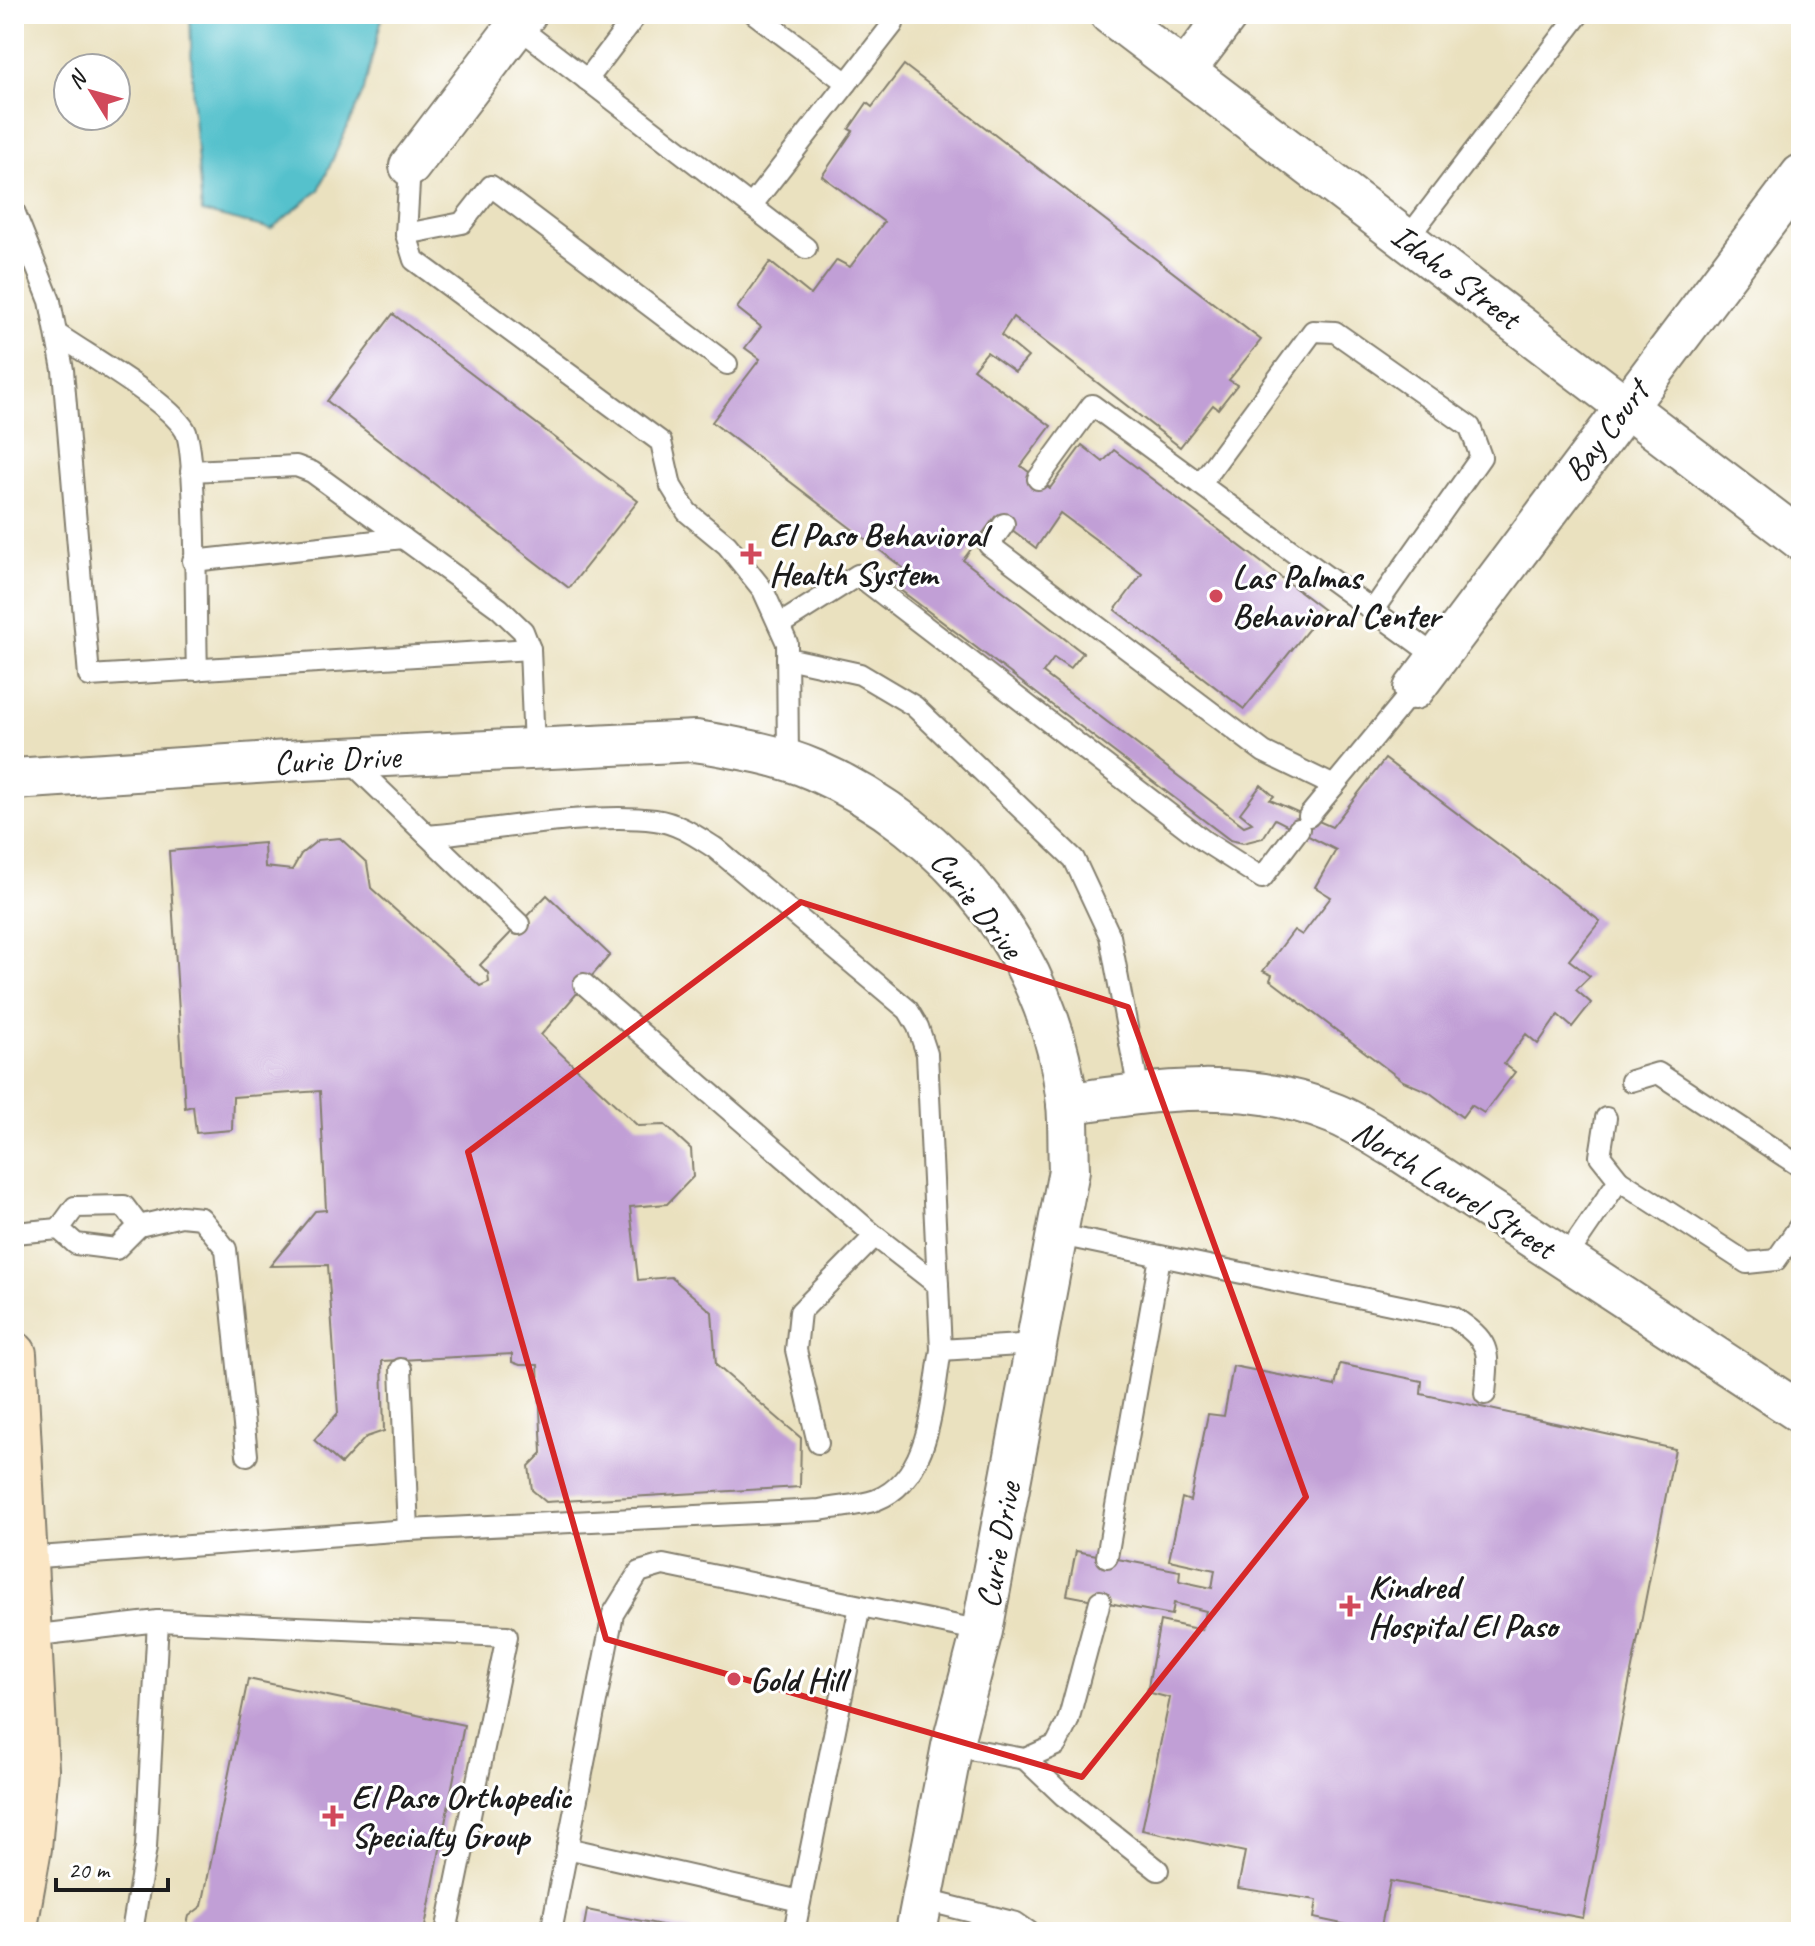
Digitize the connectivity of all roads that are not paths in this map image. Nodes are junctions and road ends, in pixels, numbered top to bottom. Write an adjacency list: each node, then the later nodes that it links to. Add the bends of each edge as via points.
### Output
1 (637, 14): 9 (lane)
2 (755, 14): 10 (lane)
3 (891, 14): 10 (lane, via 893,24)
4 (1110, 14): 8 (street, Idaho Street)
5 (1228, 14): 8 (street)
6 (1579, 14): 16 (lane)
7 (521, 20): 9 (lane); 11 (street)
8 (1185, 71): 16 (street, Idaho Street)
9 (587, 80): 13 (lane)
10 (847, 83): 13 (lane)
11 (410, 166): 15 (lane)
12 (1801, 175): 20 (street, Bay Court)
13 (751, 206): 17 (lane)
14 (14, 211): 18 (lane, via 50,301)
15 (406, 234): 19 (lane, via 462,223 491,186); 29 (lane, via 414,260 661,442 671,486 687,512 763,590)
16 (1407, 239): 20 (street, Idaho Street)
17 (806, 248)
18 (57, 334): 21 (lane, via 170,413 186,431); 33 (lane, via 89,676)
19 (727, 364)
20 (1625, 405): 26 (street, Idaho Street); 32 (street, Bay Court)
21 (191, 471): 25 (lane, via 304,469); 27 (lane)
22 (1038, 479): 23 (lane, via 1092,405)
23 (1200, 484): 28 (lane); 28 (lane, via 1313,331 1335,332 1470,427 1481,457)
24 (1004, 524): 39 (lane, via 989,545 1264,752)
25 (403, 538): 27 (lane); 30 (lane, via 499,608 523,631)
26 (1801, 540)
27 (193, 561): 33 (lane)
28 (1373, 610): 32 (lane)
29 (779, 625): 31 (lane); 39 (lane, via 858,575 1204,841 1262,878)
30 (530, 649): 33 (lane); 35 (lane)
31 (787, 658): 37 (lane); 44 (lane, via 860,674 914,706 1074,859 1110,936)
32 (1438, 658): 34 (street, Bay Court)
33 (197, 670)
34 (1414, 689): 39 (lane)
35 (534, 748): 36 (street, Curie Drive); 37 (street, Curie Drive, via 696,741)
36 (347, 758): 38 (street, Curie Drive); 40 (lane)
37 (788, 761): 45 (street, Curie Drive, via 865,794 919,832 960,871 1002,924 1023,962 1045,1012)
38 (14, 779)
39 (1334, 786)
40 (428, 836): 41 (lane); 57 (lane, via 590,821 655,820 687,829 908,1010 927,1054)
41 (519, 924)
42 (584, 984): 54 (lane)
43 (1631, 1081): 47 (lane, via 1658,1073)
44 (1139, 1092): 45 (street, North Laurel Street); 56 (street, North Laurel Street, via 1232,1089 1285,1097 1336,1114)
45 (1067, 1104): 53 (street, Curie Drive, via 1069,1170)
46 (1606, 1118): 48 (lane, via 1600,1156)
47 (1800, 1165)
48 (1619, 1180): 49 (lane, via 1747,1263 1776,1260); 56 (lane)
49 (1801, 1224)
50 (139, 1226): 51 (lane, via 116,1249 76,1244); 51 (lane, via 124,1206 75,1207); 65 (lane, via 181,1216 201,1218 226,1249)
51 (59, 1229): 52 (lane)
52 (14, 1233)
53 (1055, 1234): 55 (lane); 58 (street, Curie Drive)
54 (875, 1236): 57 (lane); 64 (lane, via 800,1312 796,1350)
55 (1160, 1257): 62 (lane, via 1453,1317 1476,1333 1489,1351); 67 (lane)
56 (1565, 1259): 63 (street, North Laurel Street)
57 (938, 1285): 59 (lane)
58 (1034, 1344): 59 (lane); 72 (street, Curie Drive)
59 (941, 1350): 66 (lane, via 922,1452 905,1479 878,1499 820,1510)
60 (14, 1354): 68 (main road)
61 (401, 1369): 66 (lane)
62 (1485, 1394)
63 (1798, 1405)
64 (818, 1443)
65 (247, 1455)
66 (408, 1530): 68 (lane)
67 (1107, 1557)
68 (25, 1558): 73 (main road)
69 (1100, 1601): 75 (lane, via 1068,1721 1056,1745)
70 (860, 1606): 72 (lane); 76 (lane, via 663,1565 639,1572 613,1614); 78 (lane)
71 (158, 1621): 73 (lane); 82 (lane, via 146,1847); 83 (lane, via 507,1636)
72 (982, 1631): 74 (street, Curie Drive)
73 (29, 1636): 81 (main road, via 36,1769)
74 (952, 1746): 75 (lane); 79 (street, Curie Drive)
75 (1025, 1759): 77 (lane)
76 (567, 1848): 78 (lane); 84 (lane)
77 (1158, 1870)
78 (800, 1901): 85 (lane)
79 (918, 1915): 80 (lane)
80 (1020, 1929)
81 (14, 1932)
82 (132, 1932)
83 (446, 1932)
84 (551, 1932)
85 (794, 1932)

